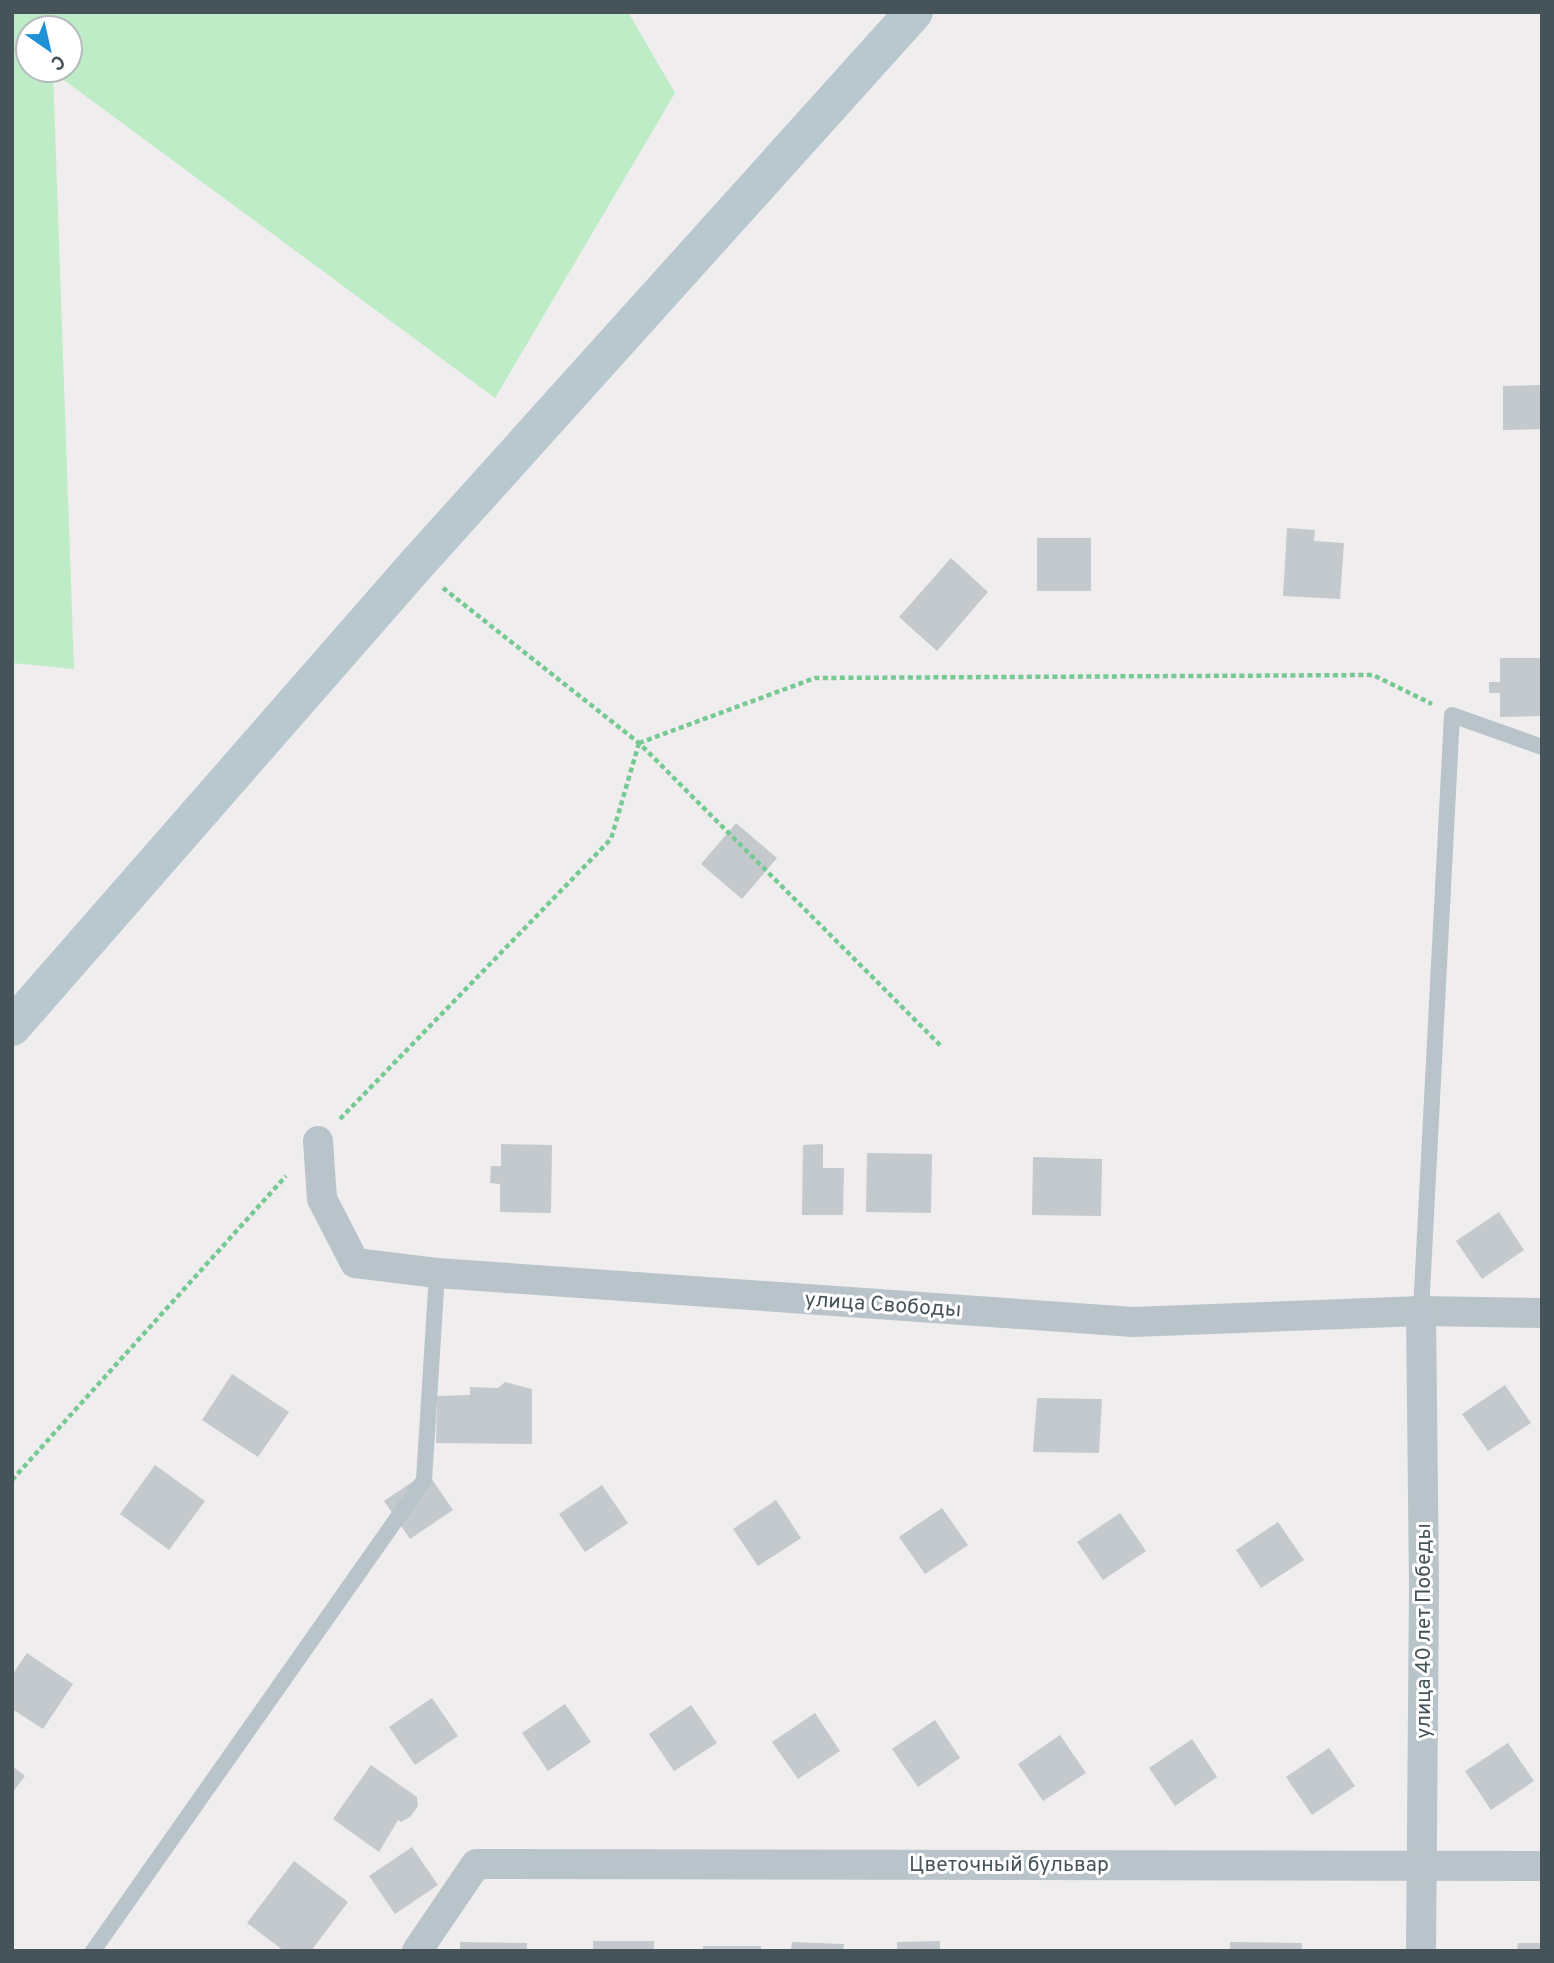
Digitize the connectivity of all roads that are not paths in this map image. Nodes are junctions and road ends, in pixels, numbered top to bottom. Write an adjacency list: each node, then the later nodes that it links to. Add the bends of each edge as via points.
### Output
1 (914, 12): 3 (main road, via 415,566)
2 (1542, 747): 6 (lane, via 1452,715)
3 (12, 1027)
4 (318, 1141): 5 (street, улица Свободы, via 322,1199 355,1263)
5 (438, 1273): 6 (street, улица Свободы, via 1133,1322); 10 (lane, via 424,1480)
6 (1421, 1311): 7 (street, улица Свободы); 8 (street, улица 40 лет Победы)
7 (1542, 1313)
8 (1422, 1865): 9 (street, Цветочный бульвар); 11 (street, Цветочный бульвар, via 476,1864); 12 (street, улица 40 лет Победы)
9 (1542, 1866)
10 (93, 1951)
11 (417, 1951)
12 (1421, 1951)

